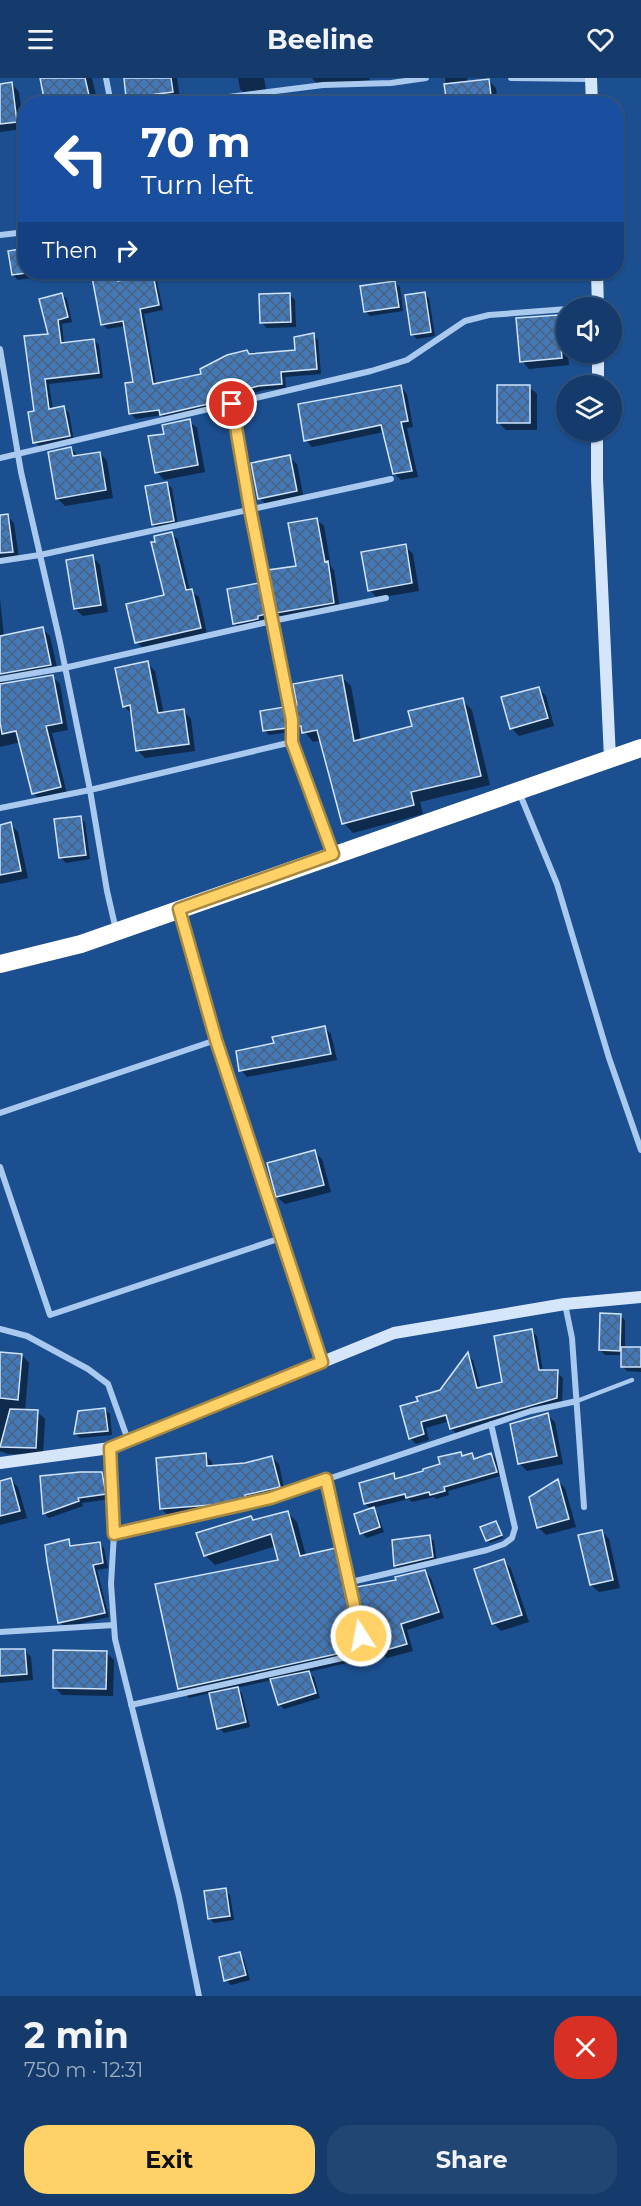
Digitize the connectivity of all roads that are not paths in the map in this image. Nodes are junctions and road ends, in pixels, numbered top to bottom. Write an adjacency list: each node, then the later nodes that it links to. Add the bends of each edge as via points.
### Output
1 (106, 78): 5 (street)
2 (426, 78): 6 (street)
3 (511, 78): 4 (street)
4 (591, 79): 7 (street)
5 (109, 96)
6 (237, 96)
7 (592, 96)
8 (18, 233): 9 (street)
9 (0, 235)
10 (596, 279): 11 (street)
11 (595, 297)
12 (556, 310): 14 (street, via 489,315 465,321 407,360)
13 (0, 349): 16 (street)
14 (232, 404): 16 (street); 19 (street)
15 (597, 441): 28 (street)
16 (18, 455): 17 (street); 20 (street)
17 (0, 458)
18 (391, 479): 19 (street)
19 (250, 509): 20 (street); 23 (street)
20 (40, 555): 21 (street); 24 (street)
21 (0, 561)
22 (386, 598): 23 (street)
23 (272, 621): 24 (street); 26 (street, via 292,720)
24 (64, 668): 25 (street); 29 (street)
25 (0, 679)
26 (292, 742): 29 (street); 32 (street)
27 (641, 748): 28 (highway)
28 (610, 758): 30 (highway)
29 (90, 790): 31 (street); 34 (street)
30 (519, 791): 32 (highway); 38 (street, via 557,884)
31 (0, 808)
32 (333, 854): 33 (highway)
33 (179, 909): 34 (highway); 36 (street)
34 (117, 931): 35 (highway)
35 (0, 964)
36 (216, 1040): 37 (street); 40 (street)
37 (0, 1113)
38 (641, 1150)
39 (0, 1167): 40 (street, via 50,1315)
40 (281, 1238): 44 (street)
41 (641, 1297): 42 (street)
42 (565, 1304): 44 (street, via 394,1333); 46 (street)
43 (0, 1329): 48 (street, via 27,1336 108,1384)
44 (322, 1362): 48 (street)
45 (632, 1380): 46 (lane)
46 (577, 1401): 47 (street); 52 (street)
47 (491, 1424): 51 (street); 54 (street, via 515,1528 512,1538 487,1550)
48 (128, 1441): 49 (street)
49 (110, 1448): 50 (street); 53 (street)
50 (0, 1463)
51 (326, 1479): 53 (street, via 271,1498); 54 (street)
52 (584, 1507)
53 (114, 1534): 55 (street)
54 (351, 1582): 57 (street, via 365,1653)
55 (114, 1625): 56 (street); 57 (street)
56 (0, 1632)
57 (131, 1705): 58 (street, via 179,1897)
58 (199, 1996)

